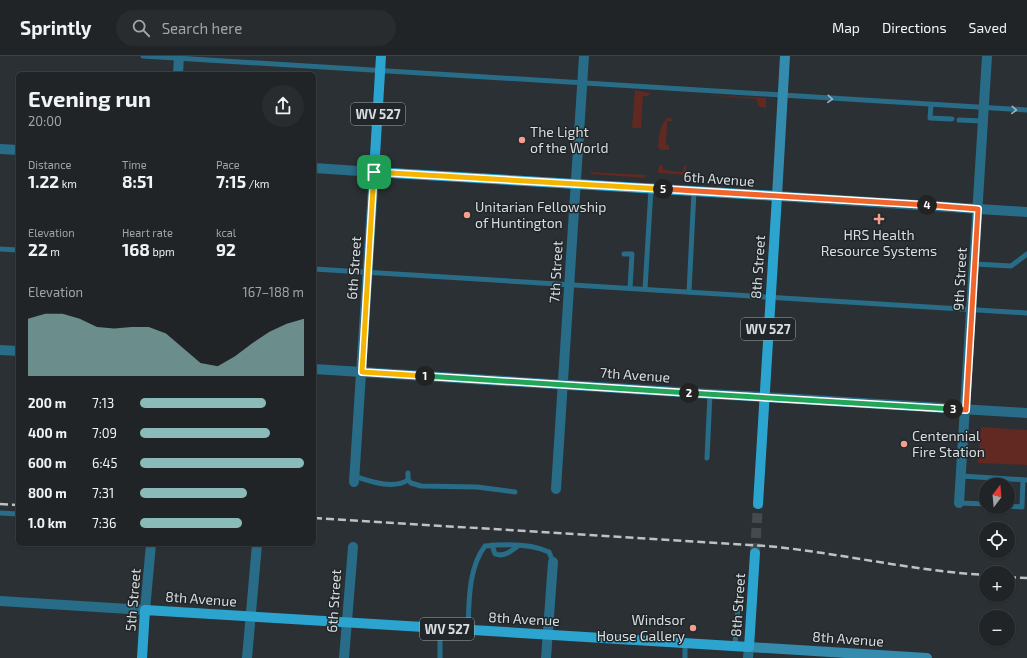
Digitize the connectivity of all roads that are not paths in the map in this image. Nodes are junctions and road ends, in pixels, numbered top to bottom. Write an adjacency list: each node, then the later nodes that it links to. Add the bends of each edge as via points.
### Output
1 (143, 56): 6 (lane)
2 (381, 56): 7 (main road, 6th Street / WV 527)
3 (584, 56): 9 (street, 7th Street)
4 (785, 56): 10 (main road, 8th Street)
5 (987, 56): 12 (street, 9th Street)
6 (179, 57): 7 (lane); 8 (street)
7 (380, 71): 9 (lane); 20 (main road, 6th Street / WV 527)
8 (178, 72)
9 (582, 83): 10 (lane); 21 (street, 7th Street)
10 (783, 96): 11 (lane, one-way to 11); 24 (main road, 8th Street)
11 (931, 105): 12 (lane); 14 (lane, via 930,118)
12 (984, 108): 13 (lane, one-way to 13); 16 (street, 9th Street)
13 (1027, 110)
14 (952, 119)
15 (958, 120): 16 (lane)
16 (983, 121): 25 (street, 9th Street)
17 (0, 149): 18 (street)
18 (16, 150)
19 (316, 168): 20 (street, 6th Avenue)
20 (374, 172): 21 (main road, 6th Avenue); 33 (street, 6th Street)
21 (575, 184): 22 (main road, 6th Avenue); 34 (street, 7th Street)
22 (651, 188): 23 (main road, 6th Avenue); 36 (lane)
23 (694, 191): 24 (main road, 6th Avenue); 37 (lane)
24 (777, 196): 25 (street, 6th Avenue); 38 (main road, 8th Street / WV 527)
25 (978, 209): 26 (street, 6th Avenue); 31 (street, 9th Street)
26 (1027, 212)
27 (0, 249): 28 (lane)
28 (16, 250)
29 (624, 254): 35 (lane, via 632,254)
30 (1027, 254): 31 (lane, via 1011,266)
31 (975, 264): 39 (street, 9th Street)
32 (316, 269): 33 (lane)
33 (368, 272): 34 (lane); 44 (street, 6th Street)
34 (569, 284): 35 (lane); 45 (street, 7th Street)
35 (630, 288): 36 (lane)
36 (645, 289): 37 (lane)
37 (689, 292): 38 (lane)
38 (770, 297): 39 (lane); 47 (main road, 8th Street / WV 527)
39 (972, 309): 40 (lane); 48 (street, 9th Street)
40 (1027, 313)
41 (0, 350): 42 (street)
42 (16, 351)
43 (316, 369): 44 (street, 7th Avenue)
44 (362, 372): 45 (street, 7th Avenue); 53 (street, 6th Street)
45 (563, 385): 46 (street, 7th Avenue); 56 (street, 7th Street)
46 (710, 394): 47 (street, 7th Avenue); 50 (lane)
47 (764, 397): 48 (street, 7th Avenue); 59 (main road, 8th Street / WV 527)
48 (966, 410): 49 (street, 7th Avenue); 52 (street, 9th Street)
49 (1027, 413)
50 (707, 458)
51 (408, 473): 54 (lane)
52 (961, 476): 55 (lane); 58 (street, 9th Street)
53 (354, 479): 54 (lane, via 391,484 400,484)
54 (408, 480): 57 (lane, via 421,486 477,487)
55 (1025, 480): 61 (lane, via 1022,507)
56 (556, 489)
57 (515, 492)
58 (959, 503): 60 (lane)
59 (758, 504)
60 (979, 504)
61 (1015, 506)
62 (0, 513): 63 (lane)
63 (16, 514)
64 (492, 545): 67 (lane); 67 (lane, via 494,554 502,555); 77 (lane, via 485,546 478,555 472,576)
65 (151, 546): 73 (street, 5th Street)
66 (257, 546): 74 (street)
67 (518, 546): 70 (lane, via 549,552)
68 (353, 547): 75 (street, 6th Street)
69 (755, 553): 81 (main road, 8th Street)
70 (553, 562): 78 (street)
71 (739, 590): 80 (lane)
72 (0, 601): 73 (street, 8th Avenue)
73 (145, 610): 74 (main road, 8th Avenue / WV 527); 82 (main road, 5th Street)
74 (251, 617): 75 (main road, 8th Avenue / WV 527); 83 (street)
75 (347, 623): 76 (main road, 8th Avenue / WV 527); 84 (street, 6th Street)
76 (440, 628): 77 (main road, 8th Avenue / WV 527); 85 (lane)
77 (468, 630): 78 (main road, 8th Avenue / WV 527)
78 (548, 635): 79 (main road, 8th Avenue / WV 527); 86 (street)
79 (685, 643): 80 (main road, 8th Avenue / WV 527); 87 (lane)
80 (736, 646): 81 (main road, 8th Avenue / WV 527)
81 (749, 647): 88 (street, 8th Street); 89 (main road, 8th Avenue)
82 (142, 658)
83 (248, 658)
84 (344, 658)
85 (440, 658)
86 (546, 658)
87 (685, 658)
88 (748, 658)
89 (927, 658)

